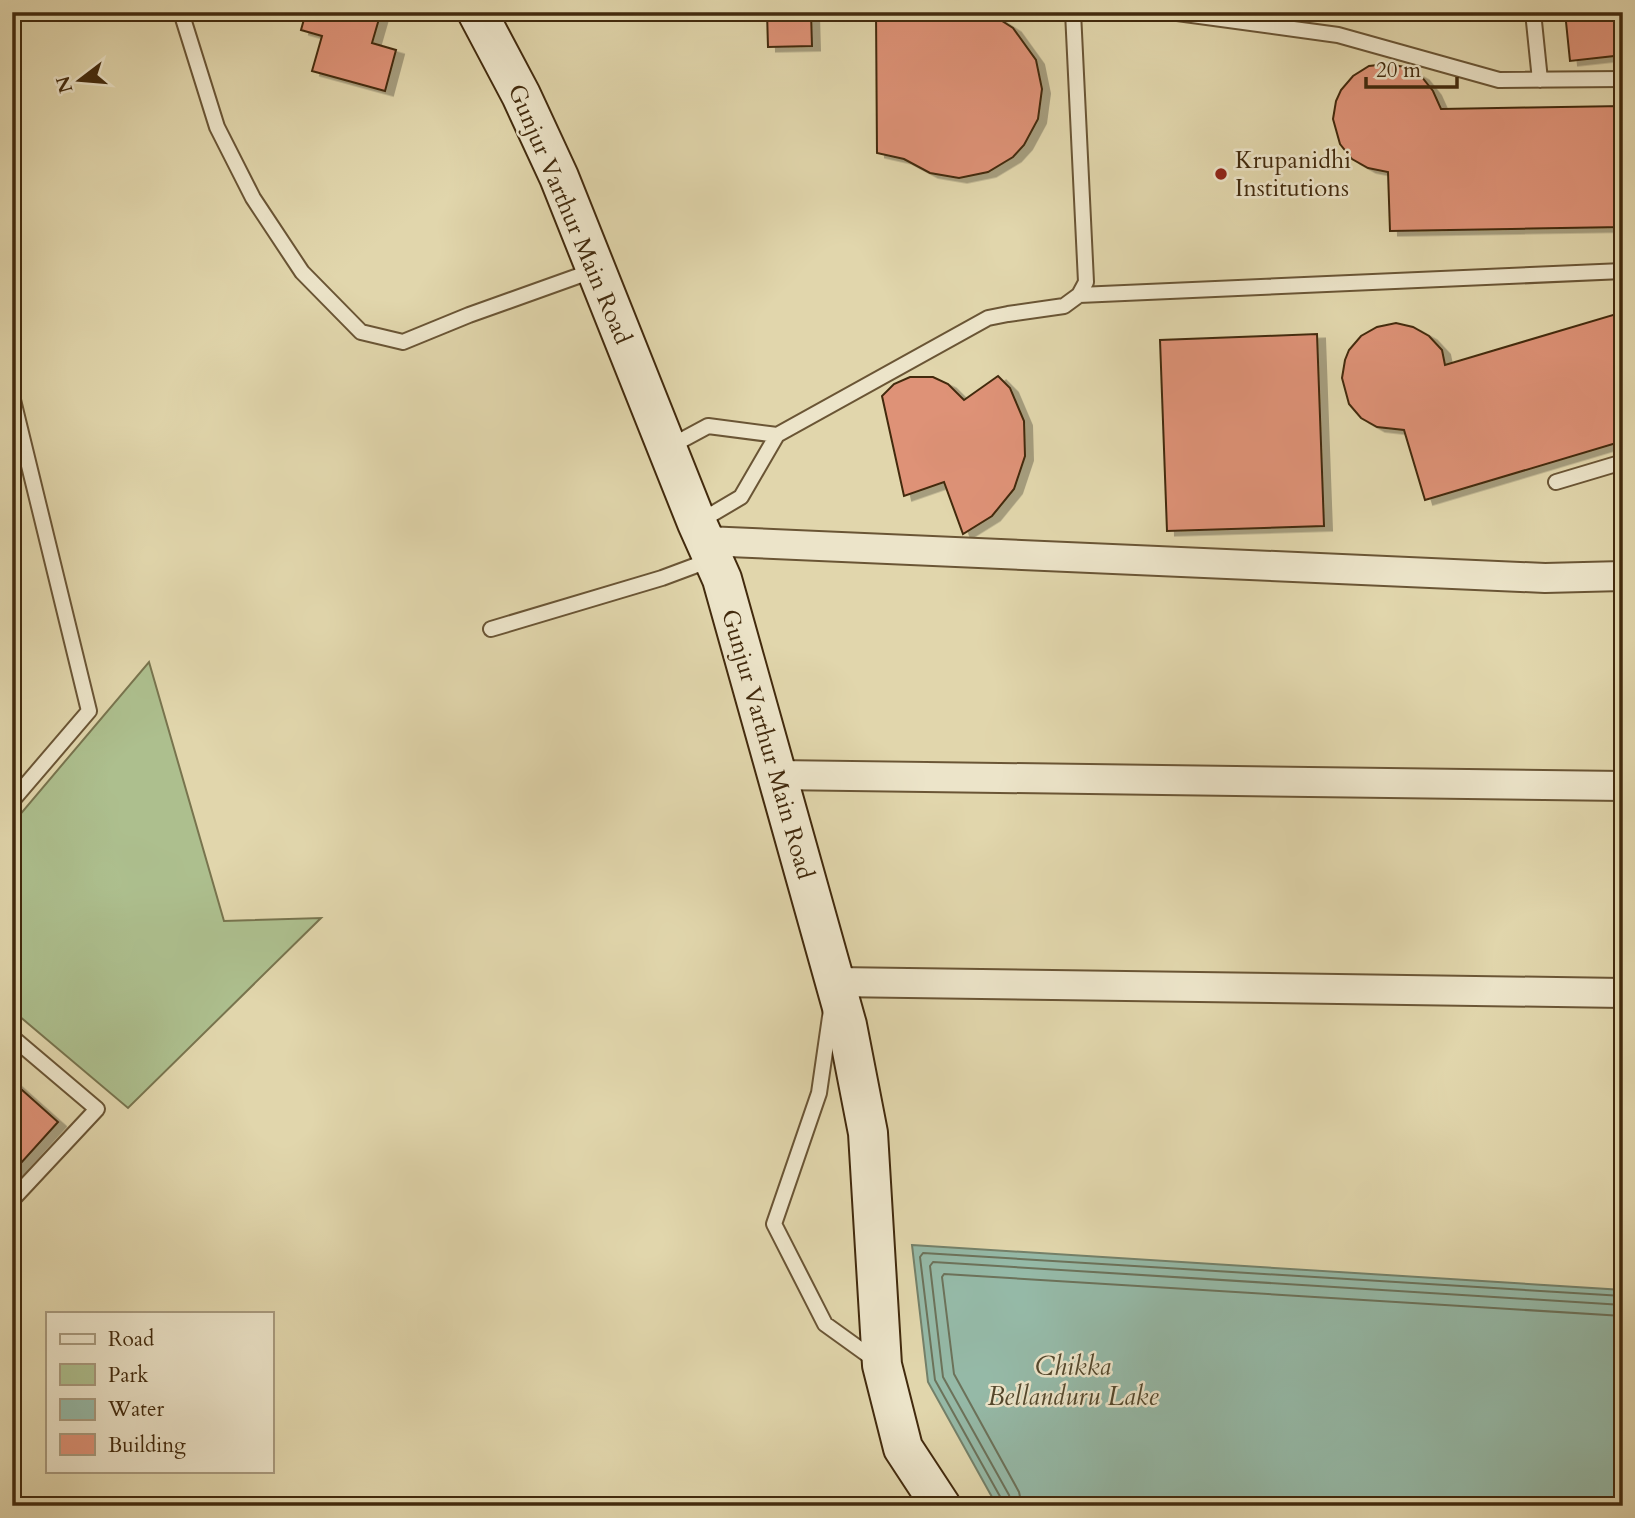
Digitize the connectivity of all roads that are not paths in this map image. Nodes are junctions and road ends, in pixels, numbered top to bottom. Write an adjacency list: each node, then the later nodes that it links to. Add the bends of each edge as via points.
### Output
1 (181, 12): 8 (lane, via 218,127 253,198 302,272 361,332 403,342)
2 (477, 12): 8 (main road, Gunjur Varthur Main Road, via 548,153)
3 (1073, 12): 10 (lane, via 1086,282)
4 (1170, 12): 7 (lane, via 1338,35 1499,80)
5 (1533, 12): 7 (lane)
6 (1623, 79): 7 (lane)
7 (1540, 80)
8 (597, 270): 13 (main road, Gunjur Varthur Main Road)
9 (1623, 271): 10 (lane)
10 (1079, 295): 12 (lane, via 1064,306 988,318)
11 (12, 396): 21 (lane, via 89,711)
12 (777, 435): 13 (lane, via 708,426); 16 (lane, via 741,497)
13 (667, 448): 16 (main road, Gunjur Varthur Main Road)
14 (1623, 462): 15 (lane)
15 (1556, 482)
16 (705, 541): 17 (street, via 1518,577); 18 (lane, via 662,578); 19 (main road, Gunjur Varthur Main Road, via 722,579)
17 (1623, 576)
18 (491, 629)
19 (776, 775): 20 (street); 22 (main road, Gunjur Varthur Main Road)
20 (1623, 786)
21 (12, 801)
22 (835, 982): 23 (street); 26 (main road, Gunjur Varthur Main Road, via 868,1133); 26 (lane, via 819,1093 774,1224 825,1324)
23 (1623, 993)
24 (12, 1037): 25 (lane, via 97,1108)
25 (12, 1200)
26 (882, 1365): 27 (main road, Gunjur Varthur Main Road, via 903,1448)
27 (941, 1506)

